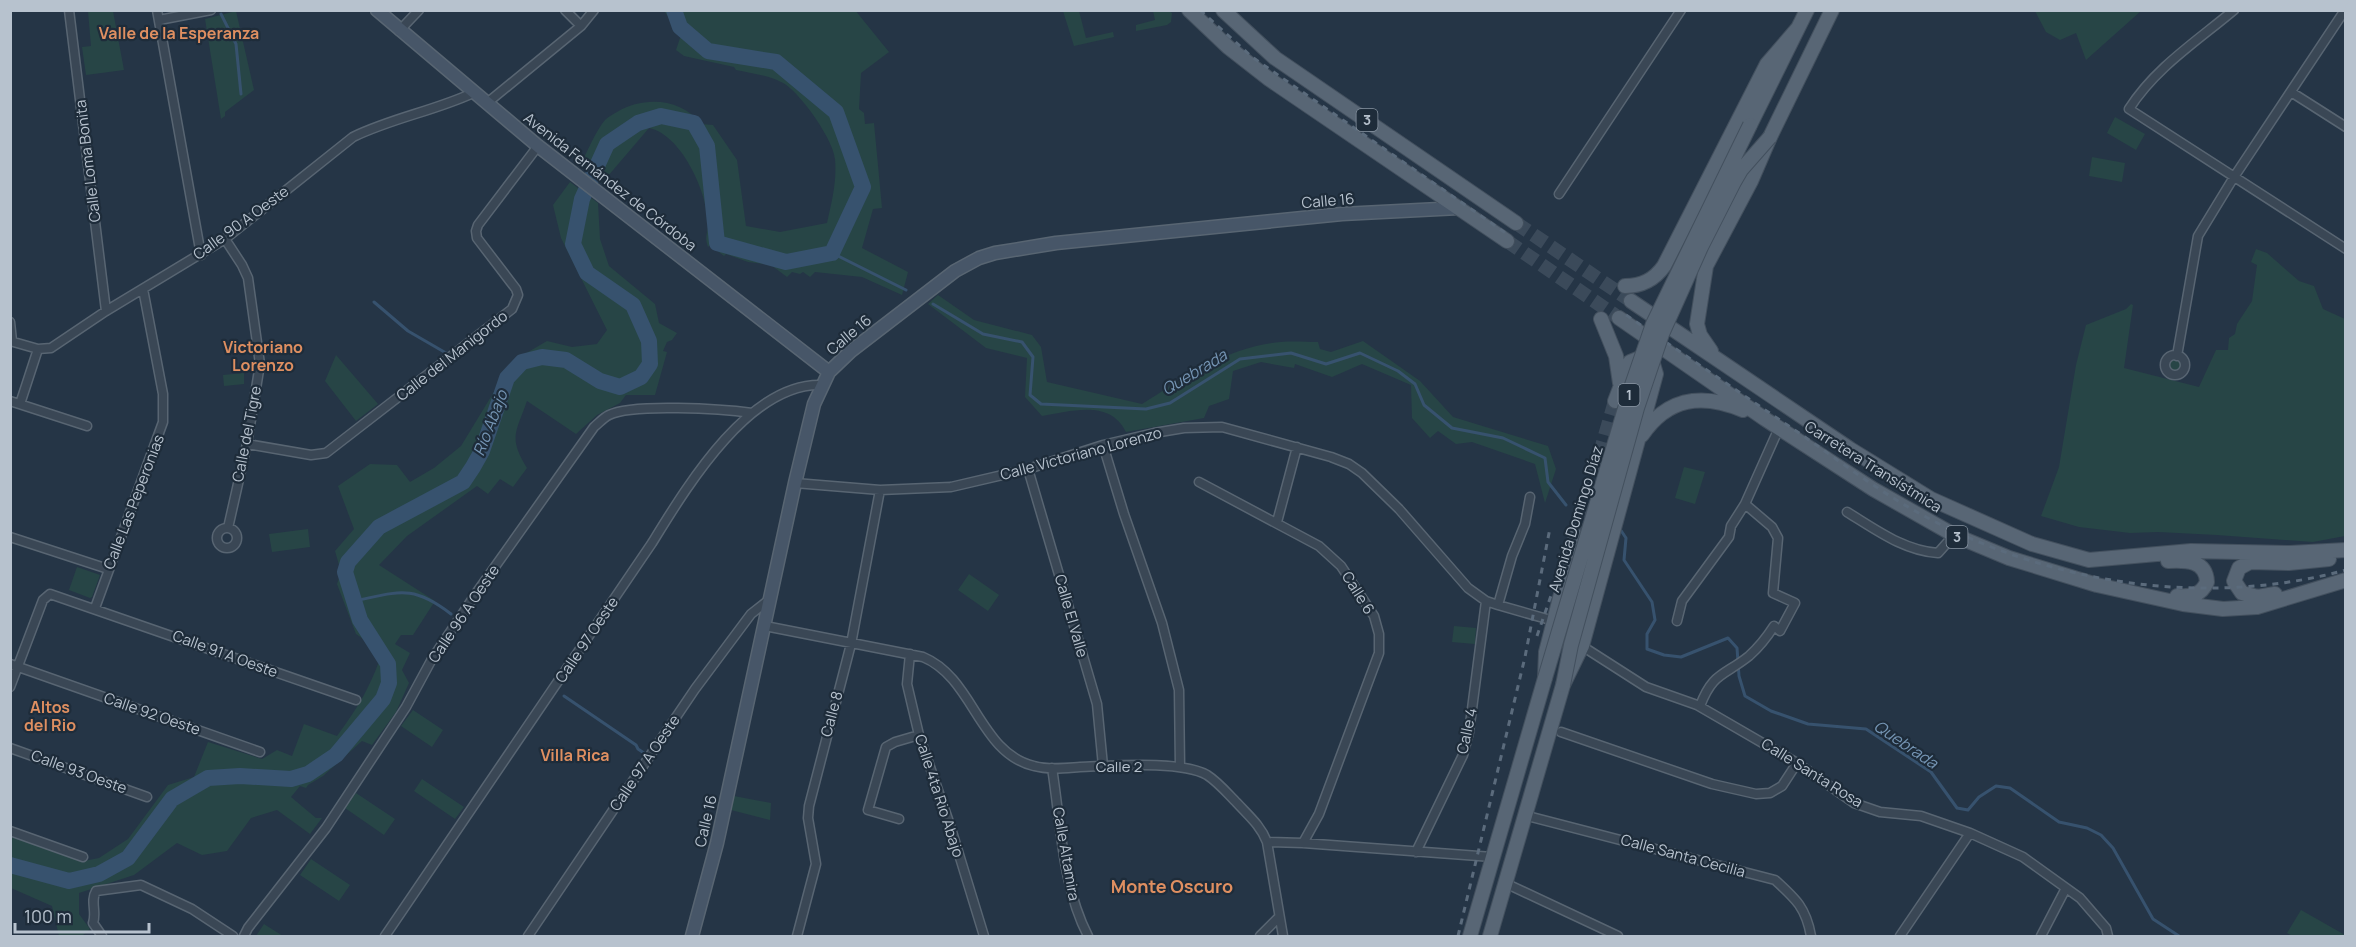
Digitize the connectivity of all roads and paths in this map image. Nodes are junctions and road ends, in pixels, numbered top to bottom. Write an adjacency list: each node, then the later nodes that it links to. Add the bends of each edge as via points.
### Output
1 (69, 10): 40 (street, Calle Loma Bonita)
2 (157, 10): 15 (street)
3 (211, 10): 15 (street)
4 (376, 10): 18 (main road, Avenida Fernández de Córdoba)
5 (419, 10): 18 (street)
6 (565, 10): 16 (street)
7 (594, 10): 16 (street)
8 (1189, 10): 26 (main road, 3, via 1269,79)
9 (1223, 10): 30 (main road, 3, via 1275,58)
10 (1681, 10): 27 (street)
11 (1807, 10): 17 (main road, 1)
12 (1832, 10): 23 (main road)
13 (2234, 10): 25 (street, via 2142,88 2129,109)
14 (2345, 10): 20 (street)
15 (159, 20): 34 (street)
16 (581, 26): 21 (street)
17 (1798, 28): 35 (main road, via 1767,64); 91 (main road, Avenida Domingo Díaz / 1, bridge, via 1653,324)
18 (399, 31): 19 (main road, Avenida Fernández de Córdoba)
19 (473, 93): 21 (main road, Avenida Fernández de Córdoba); 31 (street, Calle 90 A Oeste, via 353,137)
20 (2291, 93): 22 (street); 25 (street)
21 (487, 103): 24 (main road, Avenida Fernández de Córdoba)
22 (2346, 127)
23 (1770, 137): 36 (main road); 92 (main road, Avenida Domingo Díaz, bridge, via 1734,182 1658,342)
24 (538, 146): 48 (main road, Avenida Fernández de Córdoba); 58 (street, Calle del Manigordo, via 476,231 477,238 516,289 518,296 512,309 326,453 311,455)
25 (2234, 177): 33 (street); 46 (street, via 2198,236)
26 (1423, 183): 28 (main road, 3); 29 (main road, via 1424,198)
27 (1559, 194)
28 (1459, 208): 29 (main road, Calle 16); 32 (main road, 3)
29 (1410, 210): 48 (main road, Calle 16, via 1056,243 979,258 929,290)
30 (1516, 223)
31 (225, 239): 34 (street, Calle 90 A Oeste); 58 (street, Calle del Tigre, via 248,278 260,364)
32 (1507, 241)
33 (2346, 249)
34 (201, 255): 38 (street, Calle 90 A Oeste)
35 (1668, 259): 36 (main road, via 1672,273 1685,280); 37 (main road, via 1654,278)
36 (1706, 266): 47 (main road, via 1698,329)
37 (1625, 286)
38 (143, 289): 40 (street, Calle 90 A Oeste); 77 (street, Calle Las Peperonias, via 163,394 163,422)
39 (1630, 301): 47 (main road, Carretera Transístmica / 3)
40 (106, 311): 45 (street, Calle 90 A Oeste, via 51,348)
41 (1619, 318): 55 (main road, Carretera Transístmica / 3)
42 (1601, 319): 49 (main road, via 1614,350)
43 (10, 322): 44 (street)
44 (11, 341): 45 (street)
45 (38, 349): 53 (street)
46 (2177, 356)
47 (1719, 360): 76 (main road, Carretera Transístmica / 3, via 1931,499 2032,544)
48 (830, 372): 50 (main road, Calle 16)
49 (1621, 384): 52 (main road); 61 (main road, via 1633,360 1647,360 1655,367)
50 (822, 386): 54 (street, Calle 97 Oeste, via 793,389); 64 (main road, Calle 16)
51 (10, 401): 53 (street)
52 (1615, 401)
53 (20, 404): 56 (street)
54 (752, 412): 119 (street, Calle 96 A Oeste, via 628,410 610,415 594,426 432,659 400,716 326,828); 120 (street, Calle 97 Oeste, via 712,455 674,507)
55 (1766, 419): 57 (main road, Carretera Transístmica / 3); 61 (main road, via 1714,401 1686,402 1666,410 1653,421)
56 (87, 426)
57 (1779, 428): 67 (street); 71 (main road, Carretera Transístmica / 3, via 1873,489)
58 (247, 444): 70 (street, Calle del Tigre)
59 (1102, 445): 60 (street, Calle Victoriano Lorenzo, via 1202,426 1222,427); 62 (street, Calle Victoriano Lorenzo); 102 (street, via 1162,623 1179,690)
60 (1297, 447): 69 (street); 81 (street, Calle Victoriano Lorenzo, via 1331,457 1362,473 1399,508 1458,578)
61 (1633, 456): 88 (main road)
62 (1028, 469): 65 (street, Calle Victoriano Lorenzo, via 951,487); 101 (street, Calle El Valle, via 1096,704)
63 (1199, 482): 69 (street, Calle 6)
64 (795, 483): 65 (street, Calle Victoriano Lorenzo); 80 (main road, Calle 16)
65 (880, 490): 87 (street, Calle 8)
66 (1530, 497): 82 (street)
67 (1745, 504): 85 (street, via 1729,537 1682,601); 95 (street, via 1772,527 1778,538 1773,593 1795,603 1780,631 1774,626 1743,660 1716,678)
68 (1847, 512): 71 (street, via 1903,545 1929,553 1938,553)
69 (1277, 522): 110 (street, Calle 6, via 1319,546 1341,566 1374,616 1379,634 1379,653 1319,814)
70 (228, 528)
71 (1954, 535): 79 (main road, Carretera Transístmica / 3, via 2032,566)
72 (1576, 536): 84 (main road)
73 (10, 537): 77 (street)
74 (2346, 550): 76 (main road, Carretera Transístmica / 3, via 2191,551)
75 (2346, 555): 78 (main road, via 2309,562 2250,562 2239,568 2234,581 2242,592 2258,597)
76 (2089, 560): 79 (main road, via 2191,562 2204,569 2207,577 2202,591 2191,597)
77 (108, 569): 83 (street, Calle Las Peperonias)
78 (2346, 579): 79 (main road, Carretera Transístmica / 3, via 2257,607 2223,609)
79 (2118, 590)
80 (771, 598): 86 (main road, Calle 16); 121 (street, Calle 97 A Oeste, via 751,614 695,689)
81 (1486, 601): 82 (street, Calle Victoriano Lorenzo); 111 (street, Calle 4, via 1463,755)
82 (1498, 605): 84 (street, Calle Victoriano Lorenzo)
83 (95, 608): 90 (street, Calle 91 A Oeste, via 50,594 43,600); 94 (street, Calle 91 A Oeste)
84 (1554, 621): 91 (main road, via 1546,652)
85 (1677, 621)
86 (765, 626): 87 (street, Calle 2); 122 (main road, Calle 16, via 717,843)
87 (851, 644): 89 (street, Calle 2); 123 (street, Calle 8, via 809,806 816,864)
88 (1582, 645): 92 (main road); 95 (street, Calle Santa Rosa, via 1646,687)
89 (910, 654): 97 (street, Calle 4ta Rio Abajo, via 907,684); 103 (street, Calle 2, via 934,661 952,676 989,732 1012,756 1034,766)
90 (14, 665): 93 (street); 99 (street, Calle 92 Oeste)
91 (1545, 678): 113 (main road, Avenida Domingo Díaz)
92 (1563, 685): 105 (main road, Avenida Domingo Díaz)
93 (10, 687)
94 (356, 700)
95 (1700, 706): 100 (street, Calle Santa Rosa)
96 (1562, 732): 100 (street, via 1712,784 1756,794 1770,793 1782,786)
97 (919, 735): 106 (street, via 886,747 868,810); 124 (street, Calle 4ta Rio Abajo)
98 (10, 748): 104 (street, Calle 93 Oeste)
99 (260, 752)
100 (1797, 763): 108 (street, Calle Santa Rosa, via 1854,802 1880,812 1921,816)
101 (1103, 766): 102 (street, Calle 2); 103 (street, Calle 2)
102 (1180, 767): 109 (street, Calle 2, via 1196,770 1218,784 1260,827)
103 (1052, 768): 125 (street, Calle Altamira, via 1070,886)
104 (147, 797)
105 (1524, 815): 114 (main road, Avenida Domingo Díaz); 131 (street, Calle Santa Cecilia, via 1776,880 1797,900 1807,918)
106 (899, 819)
107 (10, 831): 112 (street)
108 (1970, 833): 115 (street, Calle Santa Rosa, via 2022,857); 132 (street)
109 (1267, 842): 110 (street); 116 (street)
110 (1303, 843): 111 (street)
111 (1416, 852): 113 (street)
112 (83, 857)
113 (1492, 857): 128 (main road, Avenida Domingo Díaz)
114 (1505, 883): 129 (main road, Avenida Domingo Díaz); 130 (street)
115 (2066, 888): 133 (street); 134 (street, Calle Santa Rosa, via 2080,898 2106,928)
116 (1278, 918): 126 (street); 127 (street)
117 (102, 936): 118 (street, via 93,923 96,891 141,885 192,909)
118 (233, 936)
119 (244, 936)
120 (385, 936)
121 (528, 936)
122 (692, 936)
123 (797, 936)
124 (984, 936)
125 (1088, 936)
126 (1260, 936)
127 (1283, 936)
128 (1470, 936)
129 (1490, 936)
130 (1618, 936)
131 (1810, 936)
132 (1900, 936)
133 (2041, 936)
134 (2108, 936)

